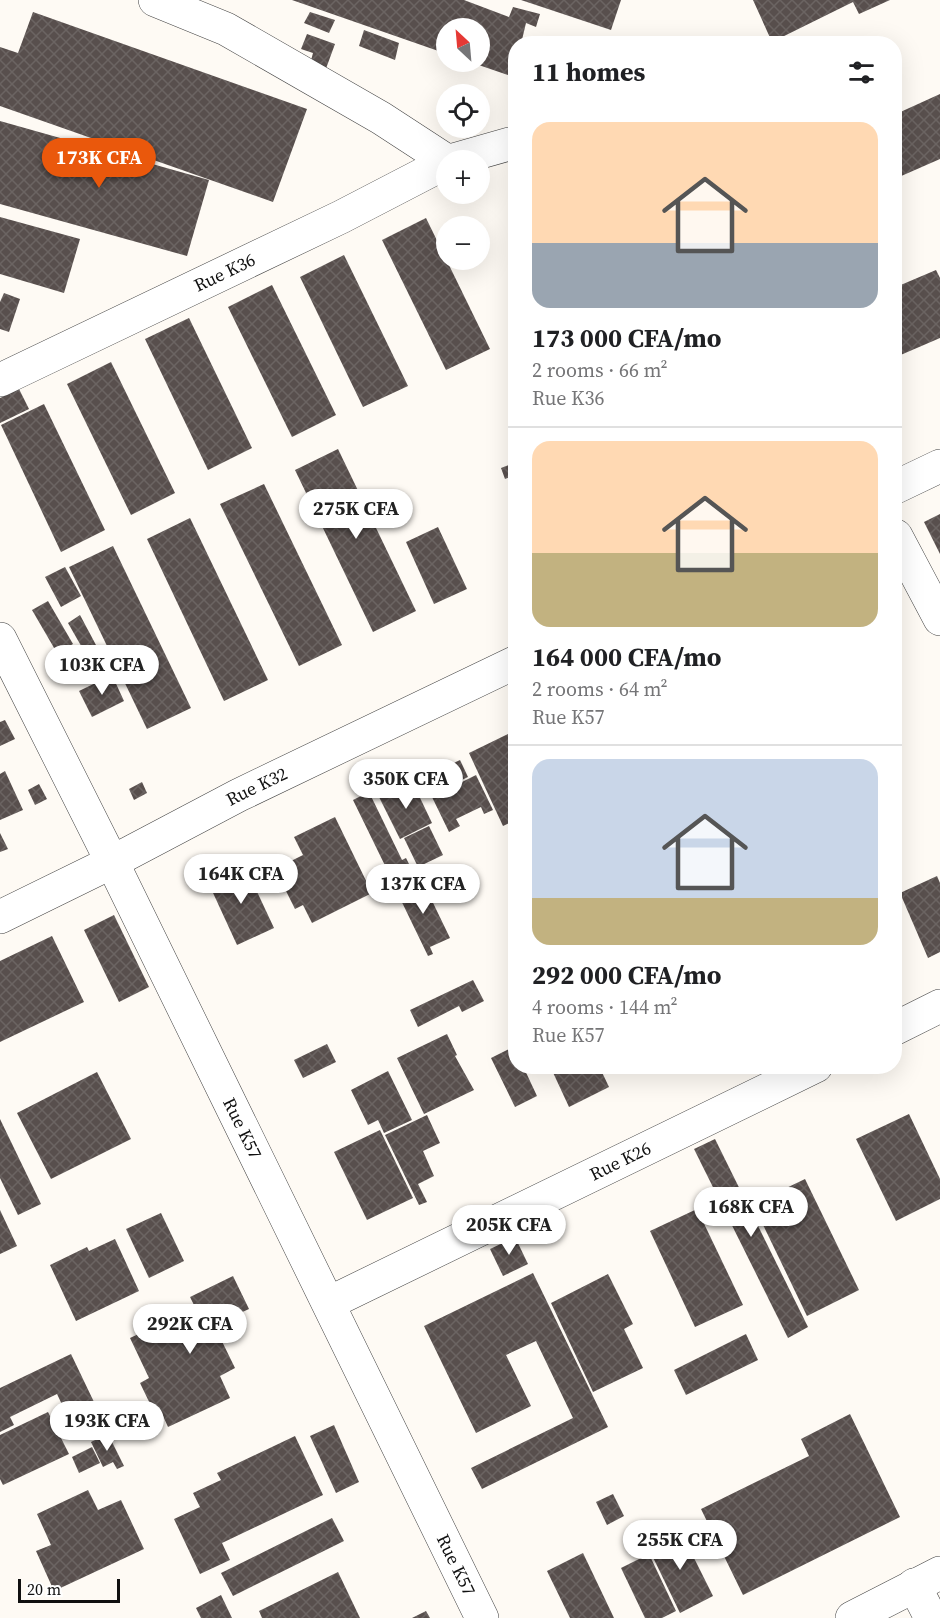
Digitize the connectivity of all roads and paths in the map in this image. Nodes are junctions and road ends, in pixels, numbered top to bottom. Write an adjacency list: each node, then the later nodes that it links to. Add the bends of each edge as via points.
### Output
1 (155, 0): 4 (street, via 226,29 381,118)
2 (508, 144): 3 (street)
3 (488, 150)
4 (436, 155)
5 (436, 168): 6 (street, Rue K36)
6 (0, 380)
7 (940, 466): 8 (street)
8 (902, 484)
9 (902, 547): 10 (street)
10 (940, 619)
11 (0, 639): 13 (street, Rue K57)
12 (508, 666): 13 (street, Rue K32, via 239,795)
13 (112, 862): 14 (street, Rue K32); 18 (street, Rue K57)
14 (0, 917)
15 (940, 1006): 16 (street)
16 (902, 1025)
17 (800, 1074): 18 (street, Rue K26)
18 (329, 1303): 20 (street, Rue K57)
19 (927, 1579): 21 (street); 22 (street)
20 (482, 1618)
21 (852, 1618)
22 (931, 1618)

